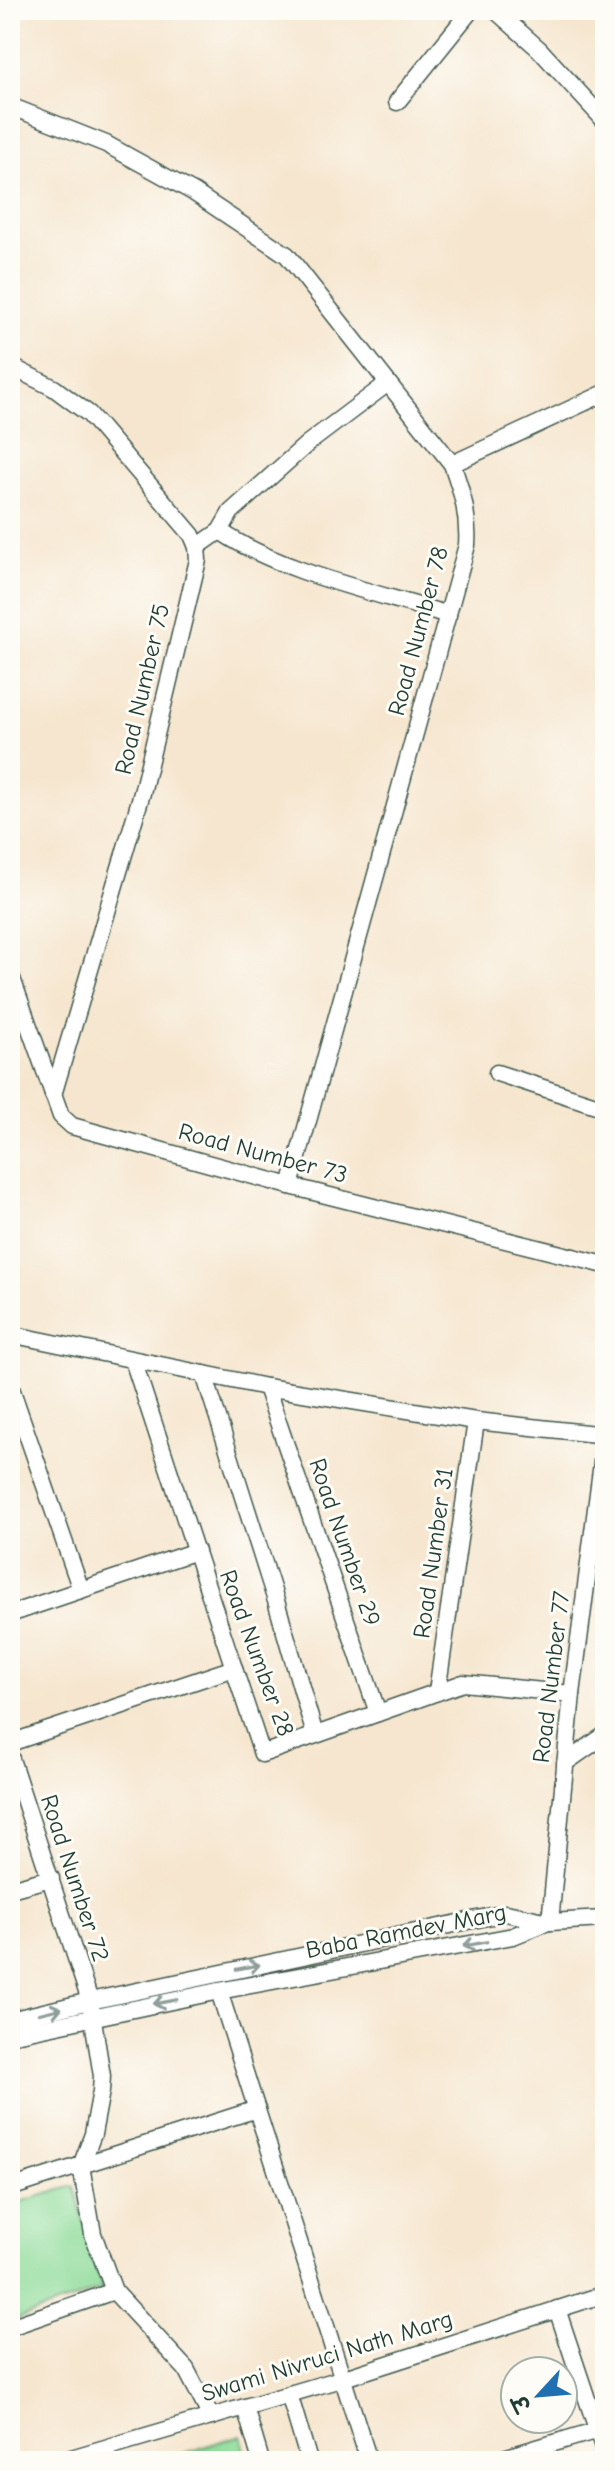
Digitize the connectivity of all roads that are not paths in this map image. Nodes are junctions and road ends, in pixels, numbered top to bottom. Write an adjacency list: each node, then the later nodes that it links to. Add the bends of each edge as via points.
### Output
1 (471, 10): 3 (street)
2 (495, 10): 5 (street)
3 (397, 102)
4 (10, 106): 7 (street, Road Number 78, via 106,144 193,192 287,255)
5 (605, 121)
6 (10, 366): 11 (street, via 54,388 89,414)
7 (388, 383): 9 (street, Road Number 78); 10 (street, via 307,444 231,512)
8 (605, 393): 9 (street)
9 (452, 464): 12 (street, Road Number 78, via 468,521 467,545)
10 (220, 531): 11 (street); 12 (street, via 241,546 314,574)
11 (197, 547): 16 (street, Road Number 75, via 142,793)
12 (448, 615): 18 (street, Road Number 78)
13 (10, 973): 14 (street, Road Number 73)
14 (16, 1011): 16 (street, Road Number 73)
15 (497, 1073): 17 (street)
16 (53, 1095): 18 (street, Road Number 73, via 61,1116 72,1126)
17 (605, 1108)
18 (290, 1186): 19 (street, Road Number 73)
19 (605, 1265)
20 (10, 1334): 21 (street)
21 (133, 1360): 22 (street); 27 (street, Road Number 28)
22 (204, 1374): 24 (street); 34 (street)
23 (10, 1385): 28 (street)
24 (266, 1387): 25 (street); 33 (street, Road Number 29)
25 (476, 1421): 26 (street); 31 (street, Road Number 31)
26 (605, 1437): 32 (street, Road Number 77)
27 (196, 1551): 28 (street); 30 (street, Road Number 28)
28 (81, 1590): 29 (street)
29 (10, 1614)
30 (234, 1668): 34 (street, Road Number 28, via 262,1754); 36 (street)
31 (437, 1692): 32 (street, Road Number 28, via 463,1683); 33 (street, Road Number 28)
32 (572, 1694): 38 (street, Road Number 77)
33 (378, 1713): 34 (street, Road Number 28)
34 (315, 1735)
35 (605, 1735): 38 (street)
36 (10, 1743)
37 (10, 1756): 39 (street, Road Number 72)
38 (565, 1763): 41 (street, Road Number 77)
39 (51, 1878): 40 (street); 44 (street, Road Number 72)
40 (10, 1889)
41 (550, 1922): 42 (street); 43 (street, Baba Ramdev Marg, one-way to 43, via 513,1936); 44 (street, Baba Ramdev Marg, one-way to 41, via 506,1913)
42 (605, 1923)
43 (219, 1991): 44 (street, Baba Ramdev Marg, one-way to 44); 47 (street)
44 (91, 2009): 45 (street, Baba Ramdev Marg, one-way to 44); 46 (street, Baba Ramdev Marg); 48 (street, Road Number 72, via 102,2076 93,2134)
45 (10, 2020)
46 (10, 2035)
47 (257, 2109): 48 (street); 54 (street)
48 (81, 2166): 49 (street); 50 (street, via 93,2234)
49 (10, 2188)
50 (114, 2291): 53 (street); 57 (street, via 186,2369)
51 (605, 2294): 52 (street, Swami Nivruci Nath Marg)
52 (557, 2309): 54 (street, Swami Nivruci Nath Marg); 58 (street)
53 (10, 2327)
54 (344, 2378): 55 (street, Swami Nivruci Nath Marg); 64 (street)
55 (289, 2394): 56 (street, Swami Nivruci Nath Marg); 63 (street)
56 (245, 2407): 57 (street, Swami Nivruci Nath Marg); 62 (street)
57 (211, 2417): 60 (street, Swami Nivruci Nath Marg)
58 (601, 2429): 59 (street); 65 (street)
59 (605, 2453)
60 (110, 2454): 61 (street, Swami Nivruci Nath Marg)
61 (61, 2461)
62 (261, 2461)
63 (309, 2461)
64 (369, 2461)
65 (493, 2461)

